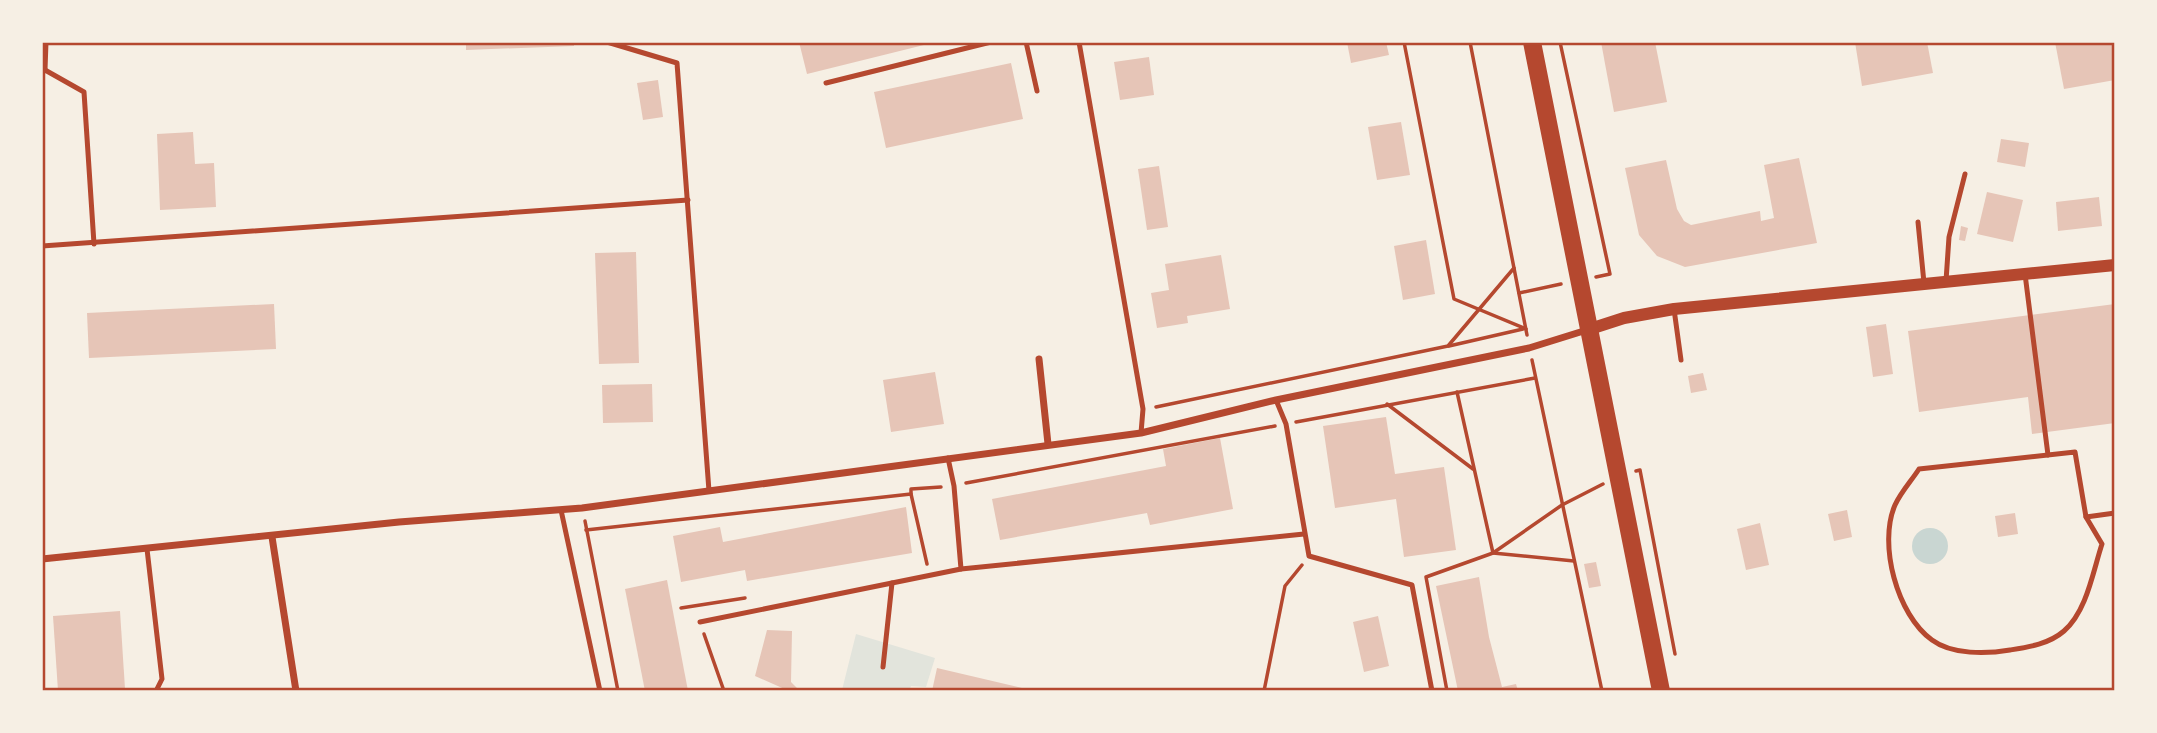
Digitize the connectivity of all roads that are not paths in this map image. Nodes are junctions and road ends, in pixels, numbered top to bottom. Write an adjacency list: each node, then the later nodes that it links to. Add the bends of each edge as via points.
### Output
1 (46, 42): 7 (lane)
2 (607, 42): 11 (lane, via 677,64)
3 (991, 42): 8 (lane)
4 (1026, 42): 9 (lane)
5 (1079, 42): 24 (lane, via 1143,410)
6 (1532, 42): 20 (main road)
7 (44, 72): 13 (lane, via 84,92)
8 (826, 83)
9 (1037, 91)
10 (1965, 174): 17 (lane, via 1949,237)
11 (688, 200): 13 (lane); 28 (lane)
12 (1918, 222): 18 (lane)
13 (94, 244): 14 (lane)
14 (42, 246)
15 (2115, 265): 16 (street)
16 (2025, 274): 17 (street); 26 (lane)
17 (1946, 281): 18 (street)
18 (1924, 283): 19 (street)
19 (1674, 309): 20 (street); 22 (lane)
20 (1590, 329): 23 (street, via 1530,348); 44 (main road)
21 (1040, 359): 25 (street)
22 (1681, 360)
23 (1276, 400): 24 (street); 32 (lane, via 1286,425)
24 (1141, 433): 25 (street)
25 (1048, 444): 27 (street)
26 (2048, 455): 31 (lane, via 2074,452); 31 (lane, via 1919,469 1895,505 1887,545 1910,614 1933,641 1965,652 2039,646 2065,630 2087,595 2102,544)
27 (948, 458): 28 (street); 36 (lane)
28 (709, 491): 29 (street)
29 (561, 510): 33 (street); 42 (lane)
30 (2115, 513): 31 (lane)
31 (2086, 517)
32 (1304, 534): 36 (lane); 43 (lane, via 1309,556 1412,585)
33 (272, 537): 34 (street); 41 (street)
34 (147, 549): 35 (street); 40 (lane, via 162,679)
35 (42, 559)
36 (961, 569): 37 (lane)
37 (892, 583): 38 (lane); 39 (lane)
38 (700, 622)
39 (883, 667)
40 (156, 691)
41 (296, 691)
42 (600, 691)
43 (1433, 691)
44 (1661, 691)

